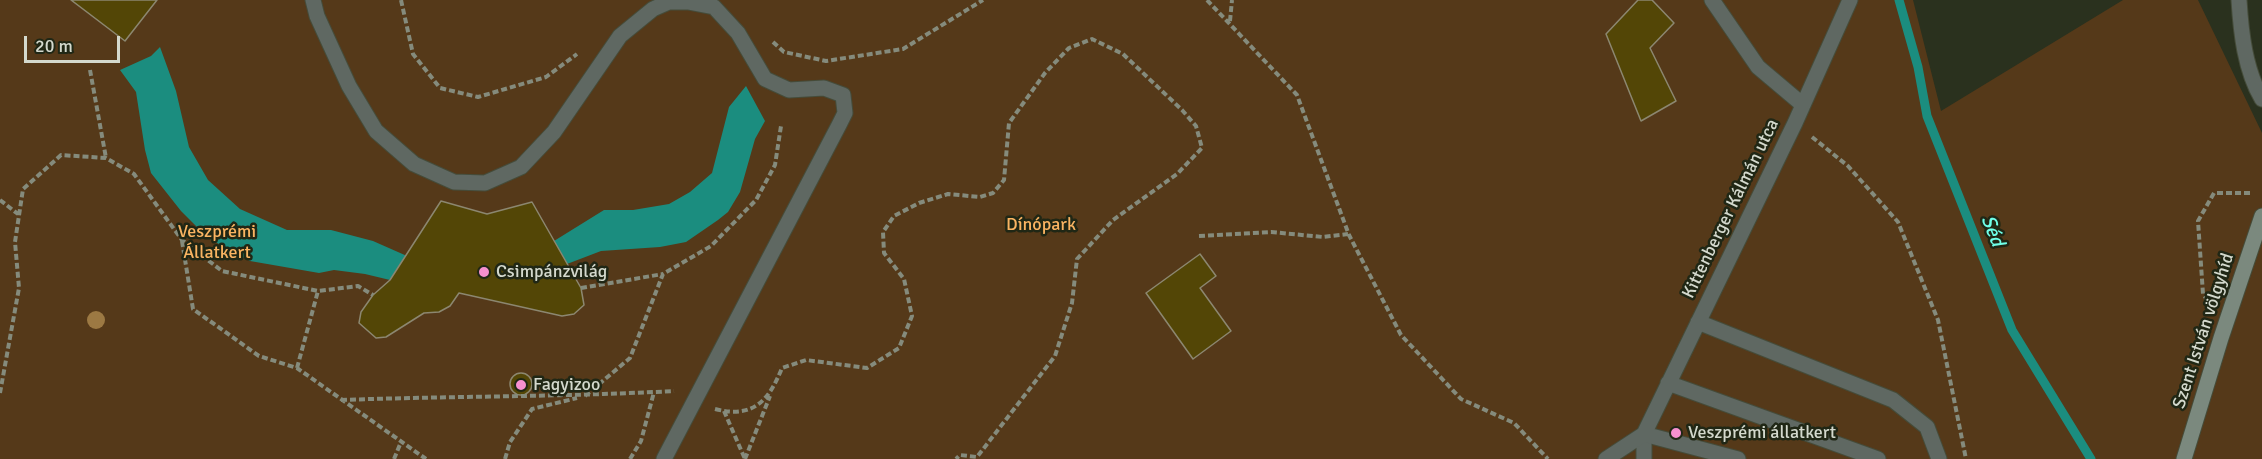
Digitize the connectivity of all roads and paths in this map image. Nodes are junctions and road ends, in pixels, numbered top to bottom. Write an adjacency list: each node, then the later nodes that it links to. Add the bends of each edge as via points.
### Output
1 (313, 0): 38 (street, via 350,86 376,131 414,164 454,182 485,183 521,167 554,132 620,36 653,9 669,2 714,7 738,33 765,79 789,90 824,88 843,95 845,113)
2 (401, 0): 11 (path, via 413,54 441,88 478,98 546,77)
3 (983, 0): 10 (path, via 903,50 826,61 784,52)
4 (1207, 0): 9 (path)
5 (1232, 0): 9 (path)
6 (1712, 0): 14 (street, via 1758,67)
7 (1850, 0): 14 (street, Kittenberger Kálmán utca)
8 (2239, 0): 13 (street, via 2240,28 2255,87)
9 (1230, 22): 22 (path, via 1297,94)
10 (767, 37)
11 (581, 51)
12 (90, 70): 17 (path)
13 (2262, 99)
14 (1803, 105): 15 (street, Kittenberger Kálmán utca)
15 (1795, 123): 30 (street, Kittenberger Kálmán utca); 54 (path, via 1848,166 1898,222 1938,320)
16 (781, 126): 25 (path, via 775,165 756,200 711,246)
17 (106, 158): 20 (path, via 61,155 23,189); 24 (path, via 135,174)
18 (2262, 193): 29 (path, via 2214,194 2198,221 2204,294 2217,315)
19 (0, 200): 20 (path)
20 (18, 214): 34 (path, via 15,242 20,288)
21 (2260, 222): 29 (main road, Szent István völgyhíd)
22 (1349, 235): 23 (path, via 1271,232); 48 (path, via 1401,336 1461,399 1514,423)
23 (1199, 236)
24 (182, 240): 27 (path, via 222,271); 31 (path, via 193,309 259,356)
25 (663, 274): 26 (path); 36 (path, via 630,358)
26 (581, 288)
27 (318, 291): 28 (path, via 358,286); 31 (path)
28 (373, 295)
29 (2228, 318): 55 (main road, Szent István völgyhíd)
30 (1698, 322): 32 (street, Kittenberger Kálmán utca); 53 (street, via 1893,400 1927,427)
31 (297, 368): 37 (path)
32 (1668, 383): 39 (street, Kittenberger Kálmán utca); 52 (street)
33 (654, 392): 36 (path); 38 (path, via 681,391); 44 (path, via 641,441)
34 (0, 393)
35 (771, 394): 46 (path); 46 (path, via 749,410 724,411); 47 (path, via 782,368 806,360 867,368 899,348 912,316 904,279 884,253 883,232 894,216 919,203 948,194 980,197 993,193 1004,180 1009,123 1069,48 1092,39 1123,54 1182,110 1196,126 1202,148 1177,174 1113,220 1077,259 1072,303 1055,356 977,457 960,455)
36 (585, 396): 37 (path); 43 (path, via 532,409 510,442)
37 (341, 400): 40 (path)
38 (696, 400): 45 (street)
39 (1644, 434): 49 (street); 50 (street); 51 (street)
40 (401, 442): 41 (path); 42 (path)
41 (394, 459)
42 (426, 459)
43 (505, 459)
44 (630, 459)
45 (664, 459)
46 (745, 459)
47 (956, 459)
48 (1548, 459)
49 (1606, 459)
50 (1644, 459)
51 (1738, 459)
52 (1878, 459)
53 (1939, 459)
54 (1966, 459)
55 (2184, 459)

